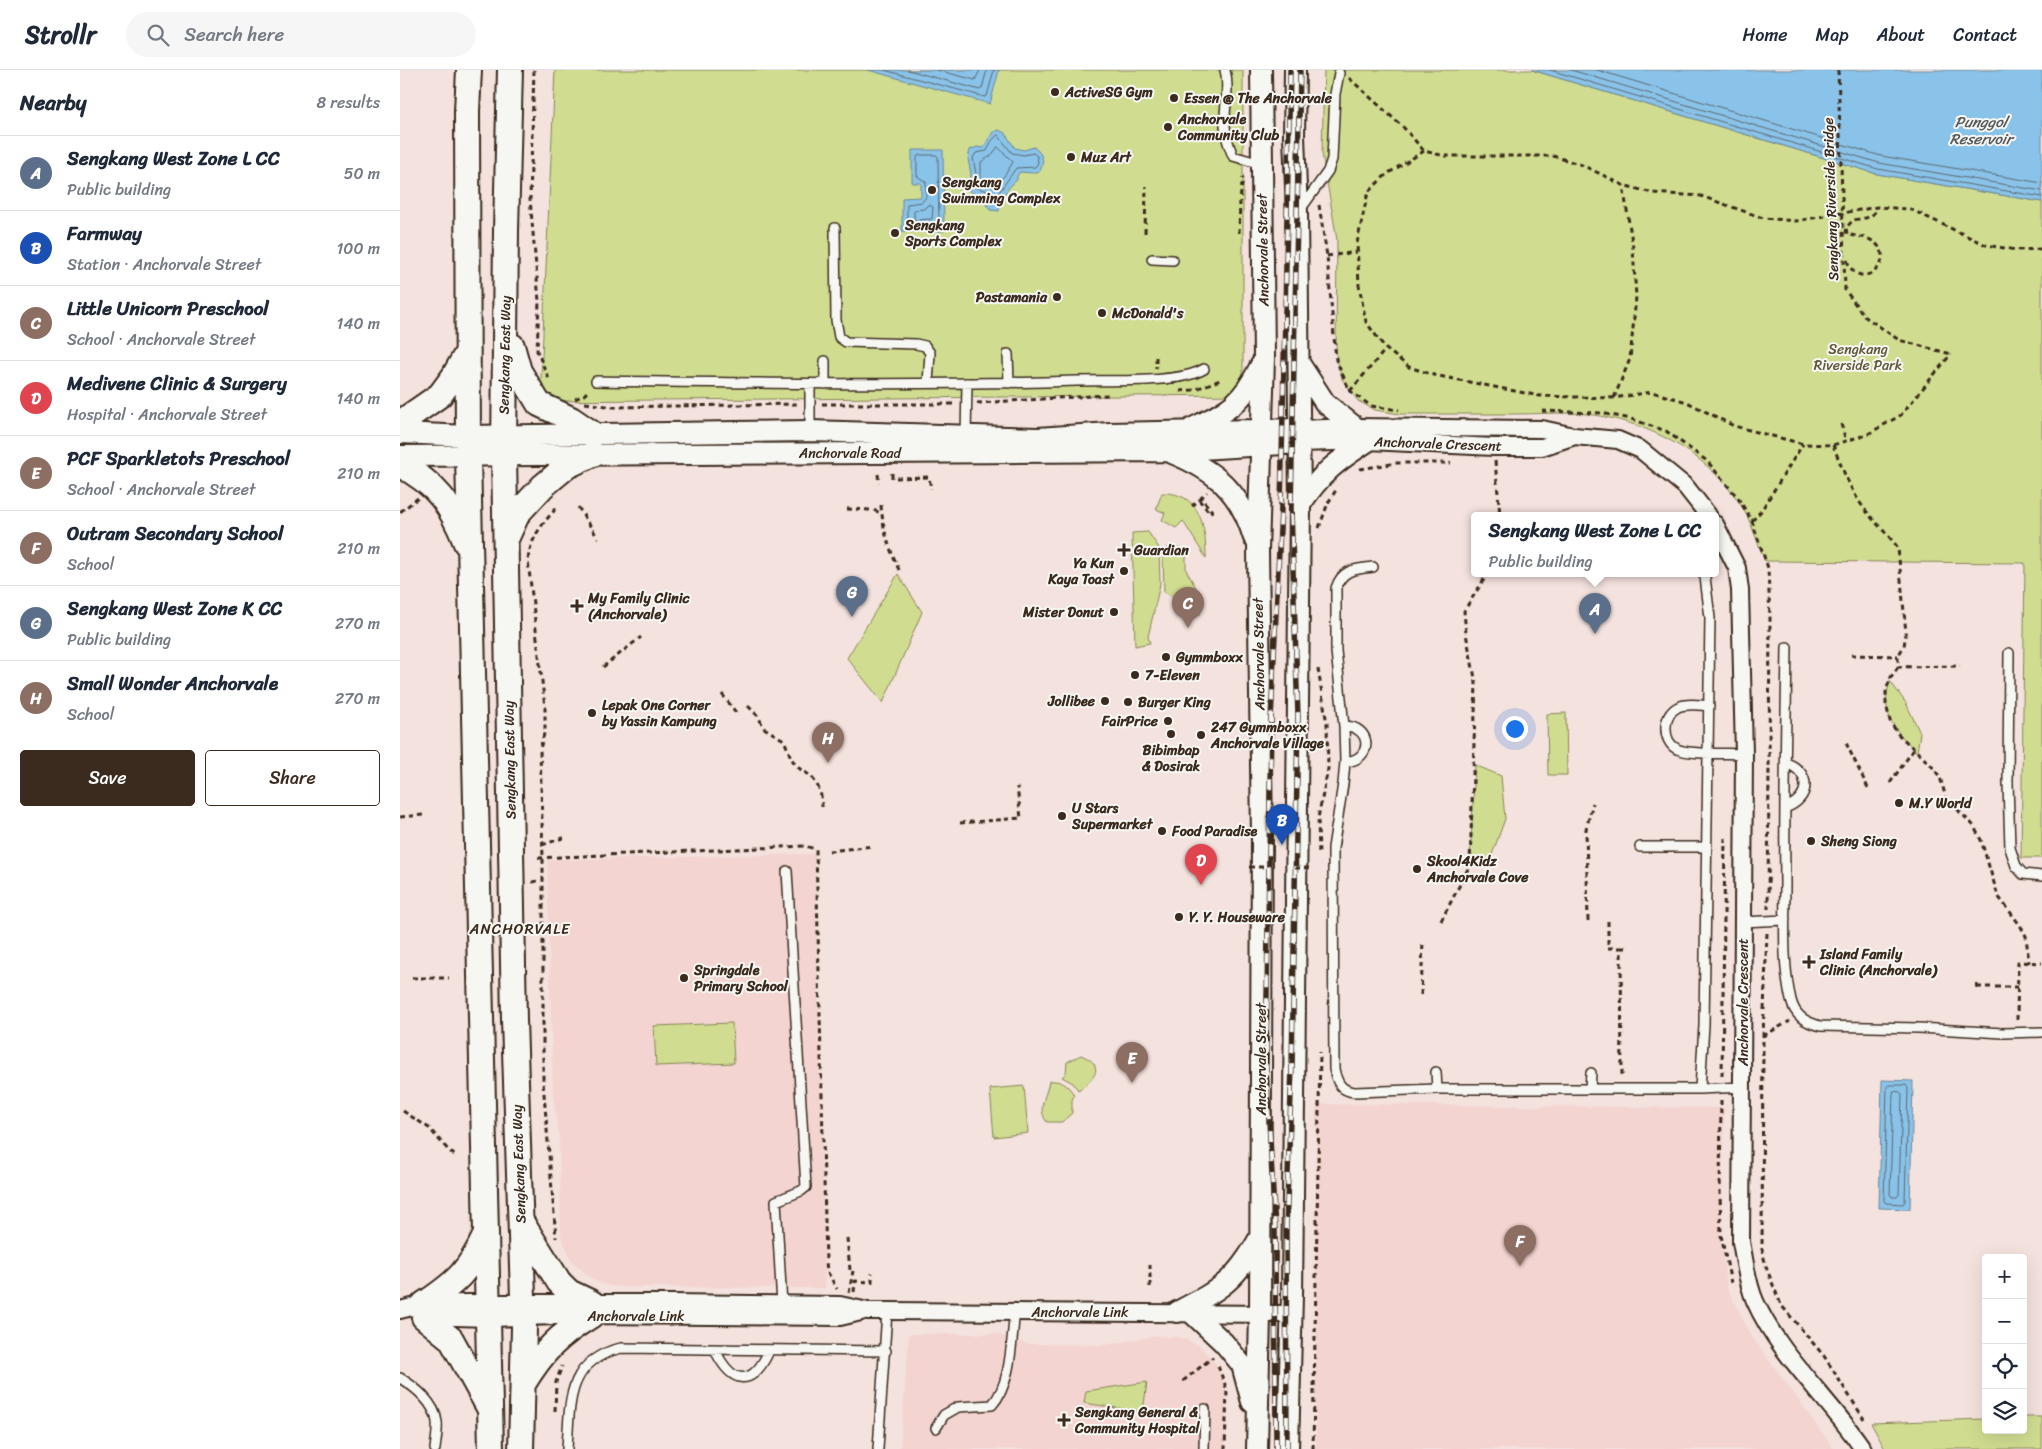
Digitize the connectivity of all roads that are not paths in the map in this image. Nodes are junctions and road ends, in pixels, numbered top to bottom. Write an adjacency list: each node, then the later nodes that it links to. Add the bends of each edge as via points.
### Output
1 (469, 70): 13 (main road)
2 (510, 70): 12 (main road, Sengkang East Way)
3 (1226, 70): 7 (lane, via 1229,83 1225,125 1228,145 1233,156)
4 (1261, 70): 7 (street, Anchorvale Street)
5 (1295, 70): 8 (street)
6 (1339, 73): 8 (lane, via 1334,94 1332,159 1328,172)
7 (1261, 164): 15 (street, Anchorvale Street)
8 (1297, 214): 17 (street)
9 (835, 228): 20 (lane, via 839,337 846,342 925,346 930,353)
10 (1152, 259): 11 (lane)
11 (1173, 260)
12 (506, 322): 33 (main road, via 519,371 539,404 571,419); 34 (main road, Sengkang East Way)
13 (468, 351): 25 (main road, via 440,395); 35 (main road)
14 (1008, 354): 22 (lane)
15 (1264, 358): 28 (street, via 1242,398 1218,416); 32 (street, Anchorvale Street)
16 (825, 361): 24 (lane)
17 (1298, 361): 29 (street, via 1325,403); 30 (street)
18 (1204, 369): 22 (lane, via 1176,379)
19 (596, 381): 23 (lane)
20 (928, 383): 21 (lane); 24 (lane)
21 (967, 383): 22 (lane); 31 (lane)
22 (1009, 383)
23 (810, 384): 24 (lane); 26 (lane)
24 (825, 384)
25 (400, 423)
26 (810, 431): 31 (street, Anchorvale Road); 33 (street, Anchorvale Road)
27 (400, 433): 35 (street, Anchorvale Road)
28 (1185, 433): 31 (street, Anchorvale Road); 32 (street, Anchorvale Road)
29 (1362, 434): 30 (street, Anchorvale Crescent); 39 (street, via 1328,468); 40 (street, Anchorvale Crescent, via 1542,429 1618,440 1641,450 1686,487)
30 (1299, 436): 32 (street, Anchorvale Road); 39 (street)
31 (966, 437)
32 (1261, 438): 36 (street, Anchorvale Road); 43 (street, Anchorvale Street)
33 (593, 444): 34 (street, Anchorvale Road); 36 (street, Anchorvale Road); 42 (main road, via 542,486 518,514)
34 (504, 445): 35 (street, Anchorvale Road); 42 (main road, Sengkang East Way)
35 (468, 446): 37 (street, Anchorvale Road); 44 (main road)
36 (1168, 451): 43 (street, via 1208,469 1240,502)
37 (400, 456)
38 (400, 465): 44 (main road, via 434,486 457,520)
39 (1300, 505): 82 (street)
40 (1706, 512)
41 (1719, 532): 52 (street, Anchorvale Crescent, via 1737,568 1740,590)
42 (506, 539): 69 (main road, Sengkang East Way, via 514,1020)
43 (1258, 551): 71 (street, Anchorvale Street, via 1262,835)
44 (471, 557): 70 (main road)
45 (1374, 567): 50 (lane, via 1344,574 1336,588 1336,651)
46 (1704, 577): 49 (lane, via 1710,618)
47 (1787, 647): 54 (lane)
48 (2009, 653): 59 (lane, via 2010,848 2016,866 2023,874)
49 (1709, 706): 51 (lane); 51 (lane, via 1680,706 1666,721 1670,744 1679,750)
50 (1344, 726): 53 (lane); 53 (lane, via 1359,729 1366,743 1360,758)
51 (1708, 753): 52 (lane); 57 (lane)
52 (1744, 754): 61 (street, Anchorvale Crescent)
53 (1345, 762): 68 (lane, via 1333,848 1335,1076 1345,1091)
54 (1786, 763): 55 (lane); 55 (lane, via 1801,772 1805,790 1801,799)
55 (1785, 808): 60 (lane)
56 (1640, 847): 57 (lane)
57 (1707, 847): 67 (lane)
58 (787, 871): 72 (lane, via 806,1187 776,1201)
59 (2042, 876)
60 (1785, 920): 61 (lane); 62 (lane, via 1788,985 1799,1016 1808,1023 1820,1026)
61 (1742, 922): 65 (street, Anchorvale Crescent)
62 (2042, 1032)
63 (1436, 1072): 68 (lane)
64 (1591, 1072): 66 (lane)
65 (1744, 1087): 67 (lane); 99 (street, Anchorvale Crescent, via 1741,1242 1755,1300 1803,1374)
66 (1590, 1089): 67 (lane); 68 (lane)
67 (1700, 1089)
68 (1437, 1090)
69 (521, 1222): 73 (main road, via 559,1282); 75 (main road, Sengkang East Way)
70 (488, 1232): 74 (main road, via 457,1281); 77 (main road)
71 (1261, 1235): 80 (street, via 1230,1281); 81 (street, Anchorvale Street)
72 (782, 1305): 73 (street, Anchorvale Link); 76 (street, Anchorvale Link, via 840,1305)
73 (592, 1309): 75 (street, Anchorvale Link); 76 (street, Anchorvale Link, via 840,1317); 87 (main road, via 558,1338)
74 (413, 1310): 77 (street, Anchorvale Link); 89 (main road, via 451,1339)
75 (524, 1310): 77 (street, Anchorvale Link); 87 (main road, Sengkang East Way)
76 (868, 1310): 78 (street, Anchorvale Link)
77 (489, 1311): 89 (main road)
78 (887, 1311): 79 (street, Anchorvale Link); 85 (lane)
79 (1015, 1311): 80 (street, Anchorvale Link); 90 (lane, via 1005,1385 999,1398 992,1405 958,1407 944,1415)
80 (1184, 1313): 81 (street, Anchorvale Link); 91 (street, via 1224,1343 1242,1365)
81 (1260, 1314): 82 (street, Anchorvale Link); 91 (street, Anchorvale Street)
82 (1292, 1314): 98 (street)
83 (715, 1350): 84 (lane); 84 (lane, via 722,1365 732,1375 746,1378 762,1368); 95 (lane, via 621,1348 608,1351 592,1362 572,1388)
84 (769, 1351): 85 (lane)
85 (886, 1351): 96 (lane)
86 (400, 1378): 92 (lane, via 414,1386 430,1405 437,1420)
87 (523, 1384): 94 (main road, Sengkang East Way)
88 (1205, 1409): 97 (lane)
89 (491, 1412): 93 (main road)
90 (936, 1428)
91 (1258, 1441)
92 (435, 1449)
93 (491, 1449)
94 (521, 1449)
95 (568, 1449)
96 (878, 1449)
97 (1204, 1449)
98 (1288, 1449)
99 (1863, 1449)

